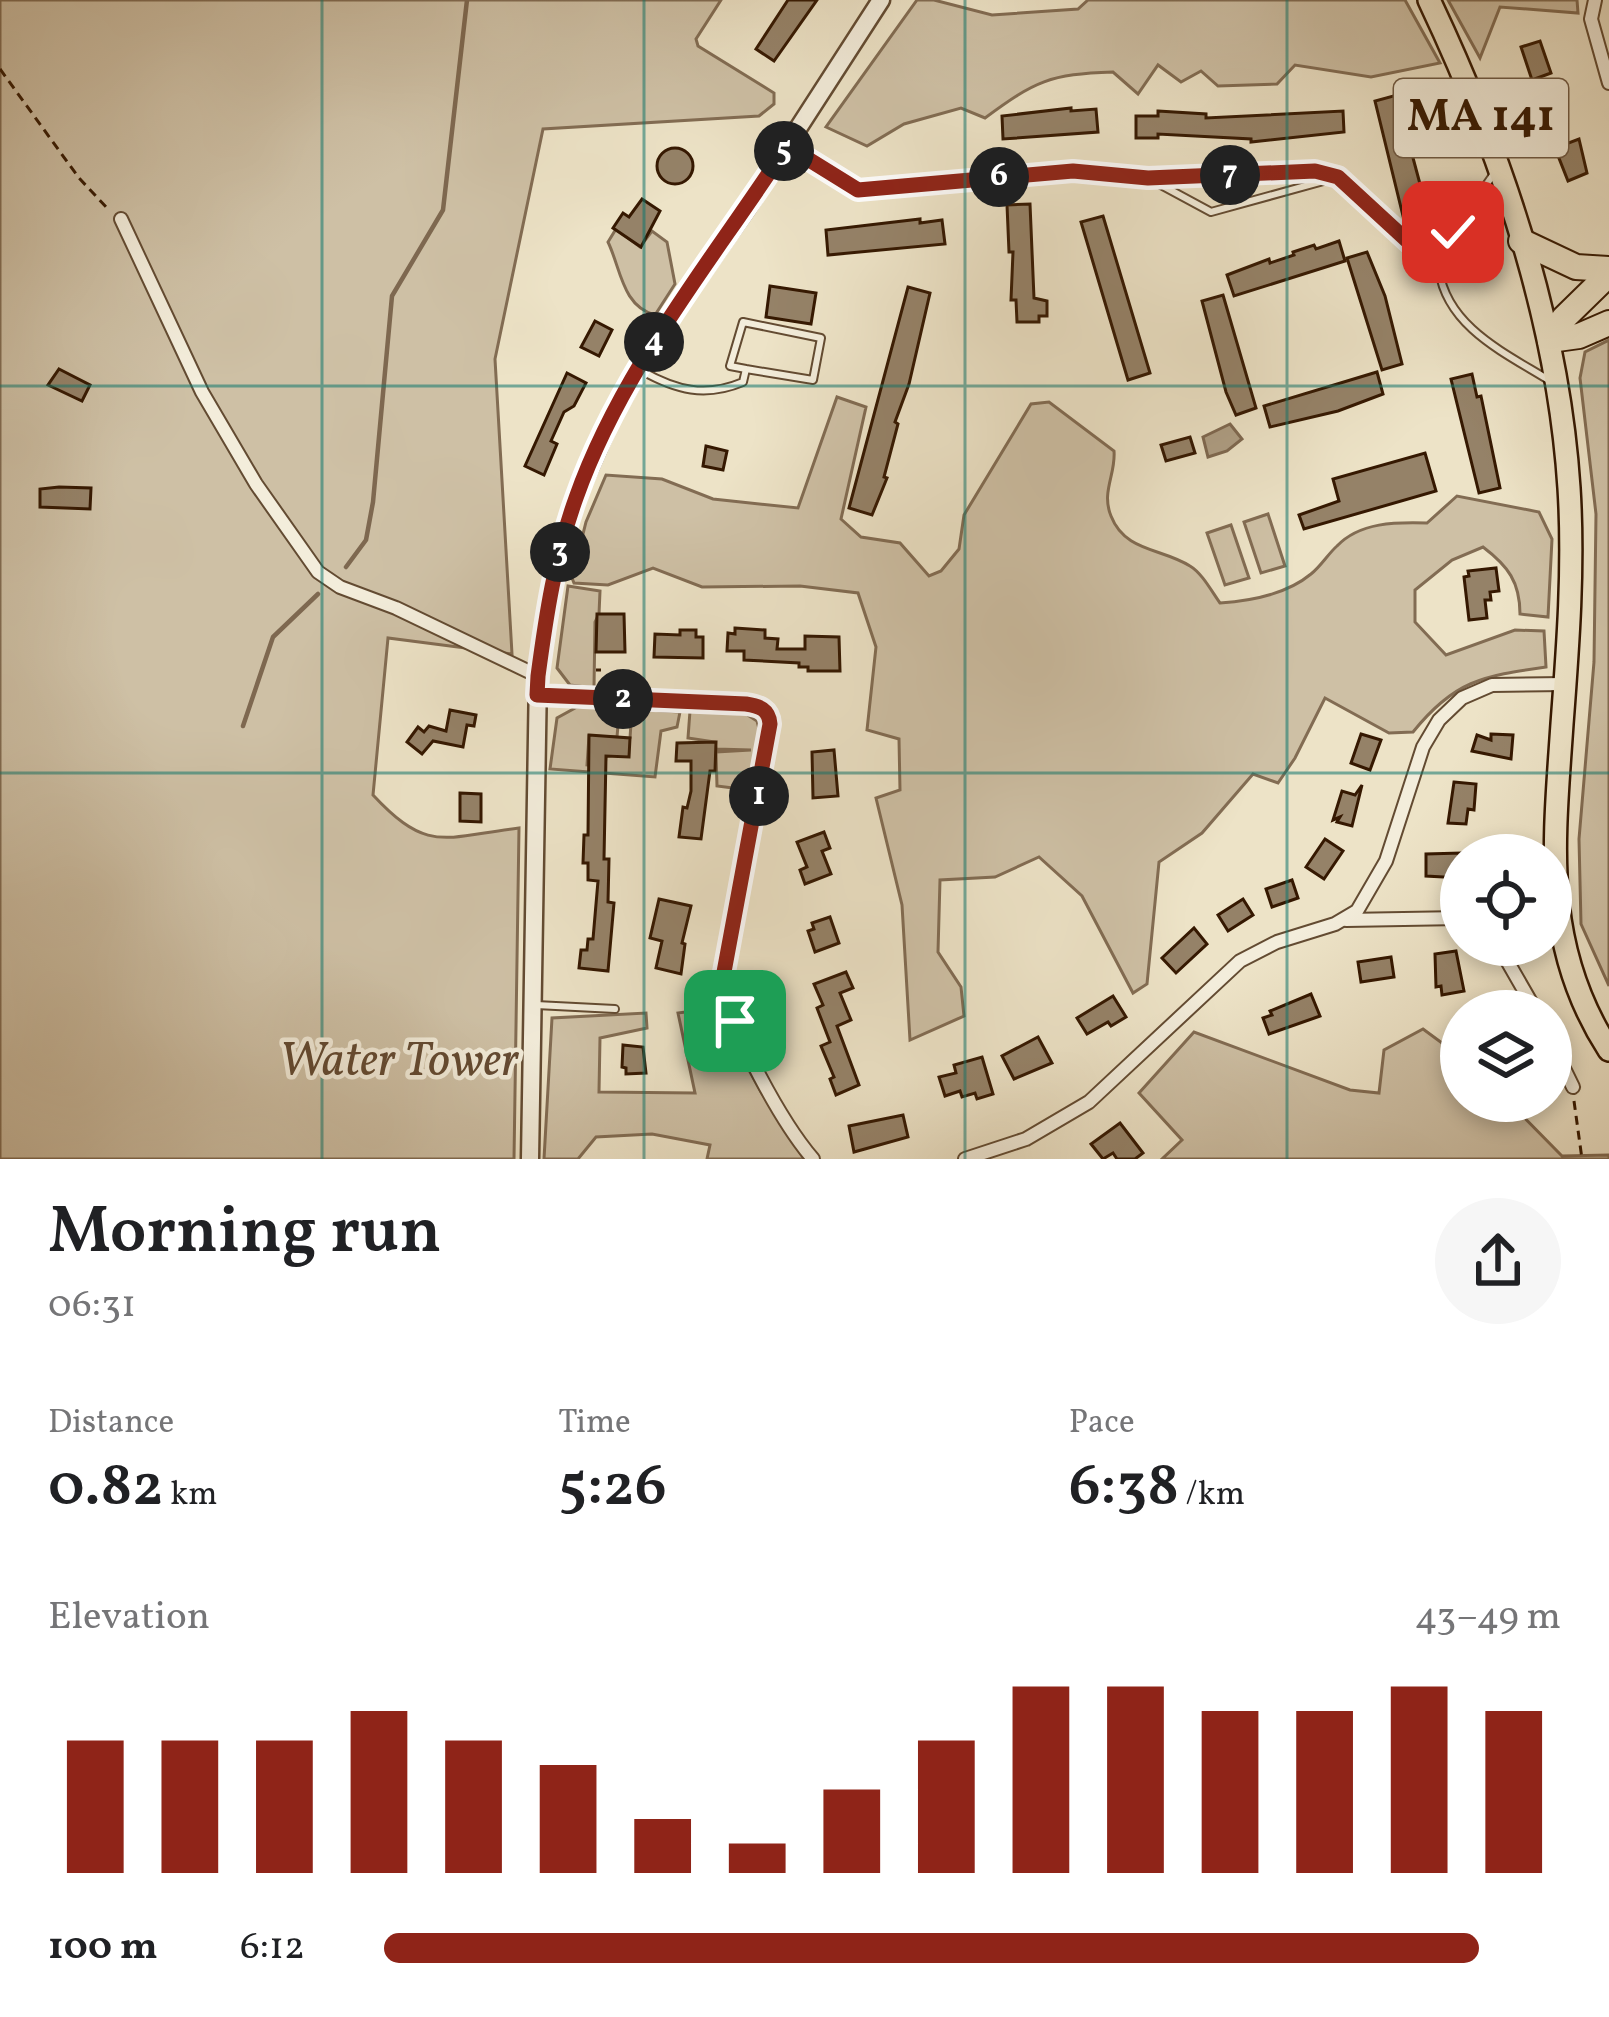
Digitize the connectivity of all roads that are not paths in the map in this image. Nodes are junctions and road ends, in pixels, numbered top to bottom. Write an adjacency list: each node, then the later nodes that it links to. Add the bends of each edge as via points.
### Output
1 (881, 0): 5 (street)
2 (1429, 0): 6 (main road, MA 141)
3 (1595, 0): 4 (street, via 1591,20)
4 (1609, 83)
5 (787, 146): 8 (lane, via 858,190 1073,171); 15 (street)
6 (1499, 169): 10 (main road, MA 141); 11 (lane, via 1453,232)
7 (1338, 177): 8 (lane, via 1315,171); 8 (lane, via 1211,212); 11 (lane)
8 (1148, 178)
9 (121, 219): 19 (street, via 202,392 318,572)
10 (1521, 241): 12 (highway, via 1576,267); 14 (main road, MA 141)
11 (1439, 270): 17 (lane, via 1442,292 1460,317)
12 (1609, 272): 14 (highway)
13 (1609, 323): 14 (highway)
14 (1550, 340): 17 (main road, MA 141)
15 (638, 369): 16 (lane, via 671,387 706,392 743,382); 19 (street, via 574,502)
16 (746, 369): 16 (lane, via 730,366 743,322 821,338 813,380)
17 (1556, 385): 18 (main road, MA 141, via 1570,508)
18 (1565, 684): 21 (street, via 1492,686 1462,698 1439,720 1378,881); 24 (main road, MA 141, via 1556,903 1571,974)
19 (538, 686): 22 (street); 27 (street, via 766,712 769,736 723,986 772,1096)
20 (1440, 918): 21 (street)
21 (1345, 920): 25 (street, via 1240,961 1096,1098 1042,1131)
22 (532, 1005): 23 (lane); 26 (street)
23 (615, 1009)
24 (1609, 1050)
25 (972, 1158)
26 (530, 1159)
27 (813, 1159)

